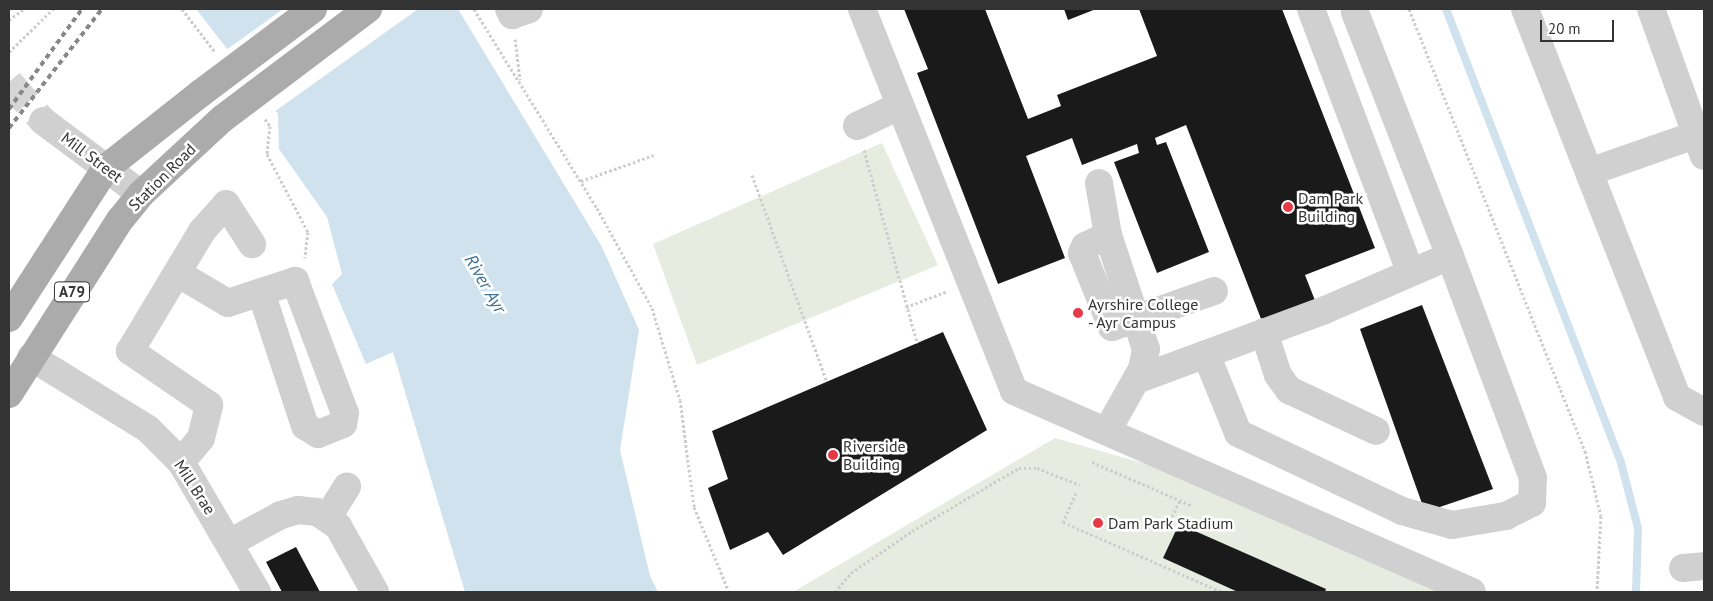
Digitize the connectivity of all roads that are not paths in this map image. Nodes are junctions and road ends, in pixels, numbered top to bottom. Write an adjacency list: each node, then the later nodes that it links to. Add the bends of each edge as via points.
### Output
1 (313, 9): 12 (main road, A79, bridge)
2 (368, 9): 15 (main road, Station Road / A79, bridge, via 222,119)
3 (862, 9): 8 (street)
4 (1311, 9): 18 (street)
5 (1524, 9): 13 (street)
6 (1652, 9): 11 (street)
7 (1355, 12): 17 (street)
8 (899, 106): 10 (street); 30 (street, via 1014,391)
9 (43, 121): 12 (street, Mill Street)
10 (857, 126)
11 (1702, 141): 13 (street)
12 (106, 168): 15 (street, Mill Street); 22 (main road, A79)
13 (1589, 172): 29 (street, via 1677,397)
14 (1099, 183): 23 (street, via 1108,235)
15 (141, 194): 26 (main road, Station Road / A79, via 92,260)
16 (252, 244): 19 (street, via 226,204 202,230)
17 (1450, 256): 18 (street); 25 (street, via 1533,478 1532,503 1506,516 1452,525 1402,511 1238,433)
18 (1410, 271): 24 (street)
19 (177, 273): 21 (street, via 228,303); 32 (street, via 130,351 208,405 201,438)
20 (1214, 291): 23 (street)
21 (261, 292): 21 (street, via 295,281 345,413 342,424 318,434 305,426)
22 (9, 318)
23 (1137, 318): 27 (street, via 1146,349)
24 (1264, 332): 25 (street); 31 (street, via 1278,375 1289,390)
25 (1206, 354): 27 (street)
26 (31, 356): 28 (main road, Station Road / A79); 32 (street, Mill Brae, via 148,429)
27 (1136, 380): 30 (street)
28 (9, 394)
29 (1704, 412)
30 (1108, 431): 38 (street)
31 (1376, 431)
32 (181, 462): 35 (street, Mill Brae)
33 (347, 486): 34 (street)
34 (328, 517): 35 (street, via 298,510); 37 (street, via 338,526)
35 (231, 542): 36 (street, Mill Brae)
36 (257, 592)
37 (375, 592)
38 (1472, 592)

